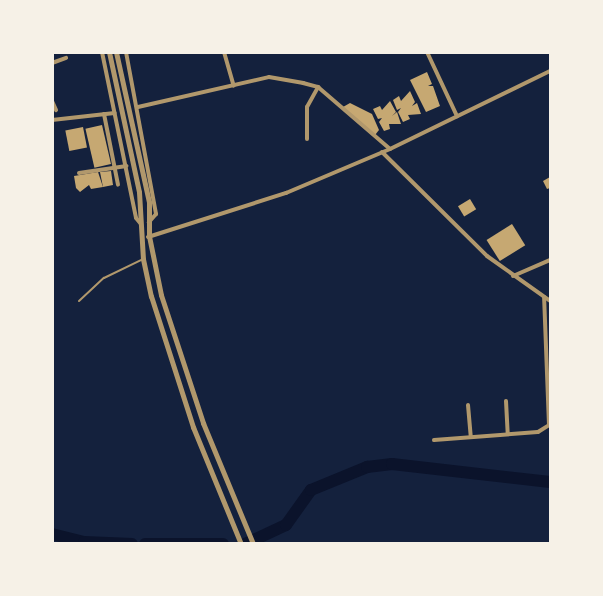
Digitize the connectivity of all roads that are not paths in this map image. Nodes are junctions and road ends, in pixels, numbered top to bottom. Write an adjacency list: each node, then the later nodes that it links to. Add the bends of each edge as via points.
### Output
1 (102, 52): 15 (street)
2 (109, 52): 27 (street)
3 (116, 52): 26 (street, via 149,202)
4 (126, 52): 13 (street)
5 (224, 52): 10 (street)
6 (428, 52): 17 (street)
7 (66, 58): 8 (street)
8 (52, 63)
9 (550, 71): 17 (street)
10 (234, 86): 11 (street, via 269,77); 13 (street)
11 (318, 87): 19 (street, via 307,107); 20 (street)
12 (52, 101): 14 (street)
13 (138, 107): 26 (street, via 156,214)
14 (56, 110)
15 (115, 113): 16 (street); 22 (street)
16 (104, 114): 18 (street); 23 (street)
17 (457, 116): 20 (street)
18 (52, 120)
19 (307, 139)
20 (390, 150): 21 (street)
21 (382, 152): 28 (street, via 286,193); 31 (street)
22 (126, 166): 23 (street); 27 (street, via 136,218)
23 (115, 168): 24 (street); 25 (street)
24 (79, 173)
25 (118, 184)
26 (149, 222): 28 (street)
27 (141, 224): 28 (street)
28 (146, 237): 29 (street); 41 (street, via 196,402)
29 (143, 259): 33 (lane, via 104,278); 40 (street, via 193,427)
30 (550, 260): 31 (street)
31 (512, 276): 32 (street)
32 (544, 297): 34 (street); 37 (street, via 549,425 538,432)
33 (79, 301)
34 (550, 301)
35 (506, 401): 37 (street)
36 (468, 405): 38 (street)
37 (508, 435): 38 (street)
38 (471, 437): 39 (street)
39 (434, 440)
40 (241, 543)
41 (253, 543)

